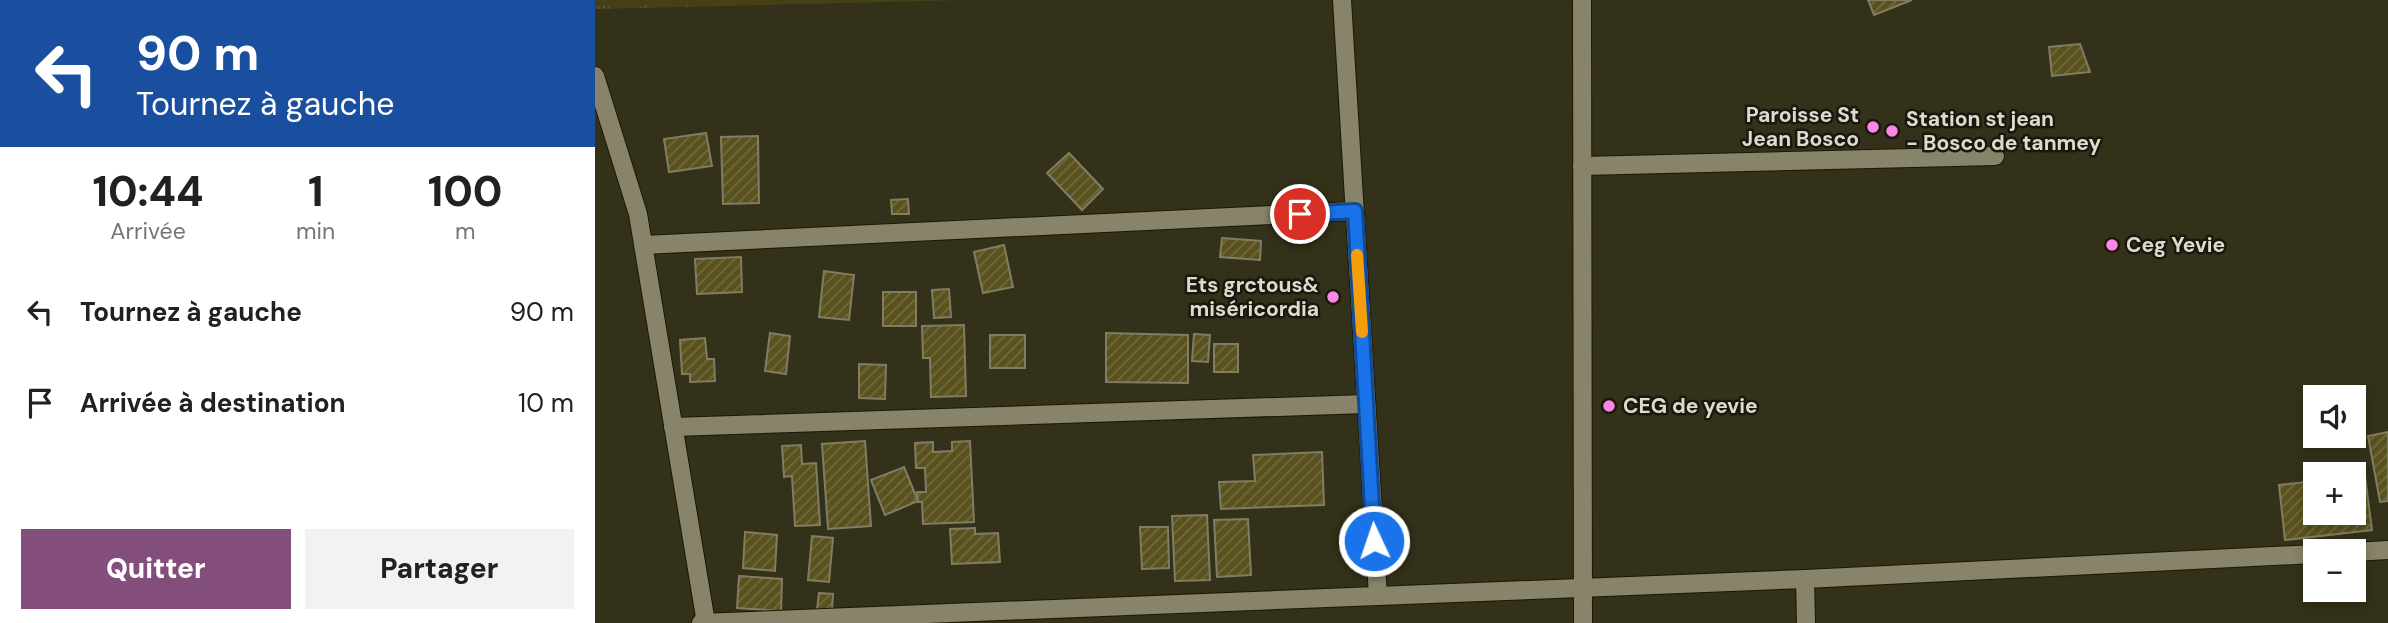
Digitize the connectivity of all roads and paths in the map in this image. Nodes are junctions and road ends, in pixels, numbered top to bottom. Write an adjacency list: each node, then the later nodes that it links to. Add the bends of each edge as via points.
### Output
1 (1342, 0): 6 (street)
2 (1581, 0): 5 (street)
3 (595, 76): 7 (street, via 638,214)
4 (1995, 156): 5 (street)
5 (1581, 166): 14 (street)
6 (1355, 211): 7 (street); 8 (street)
7 (643, 245): 9 (street)
8 (1366, 404): 9 (street); 15 (street)
9 (673, 427): 16 (street)
10 (2388, 550): 11 (street)
11 (2366, 551)
12 (2303, 555): 13 (street)
13 (1805, 579): 14 (street); 18 (street)
14 (1582, 588): 15 (street); 17 (street)
15 (1378, 596): 16 (street)
16 (704, 623)
17 (1583, 623)
18 (1806, 623)

